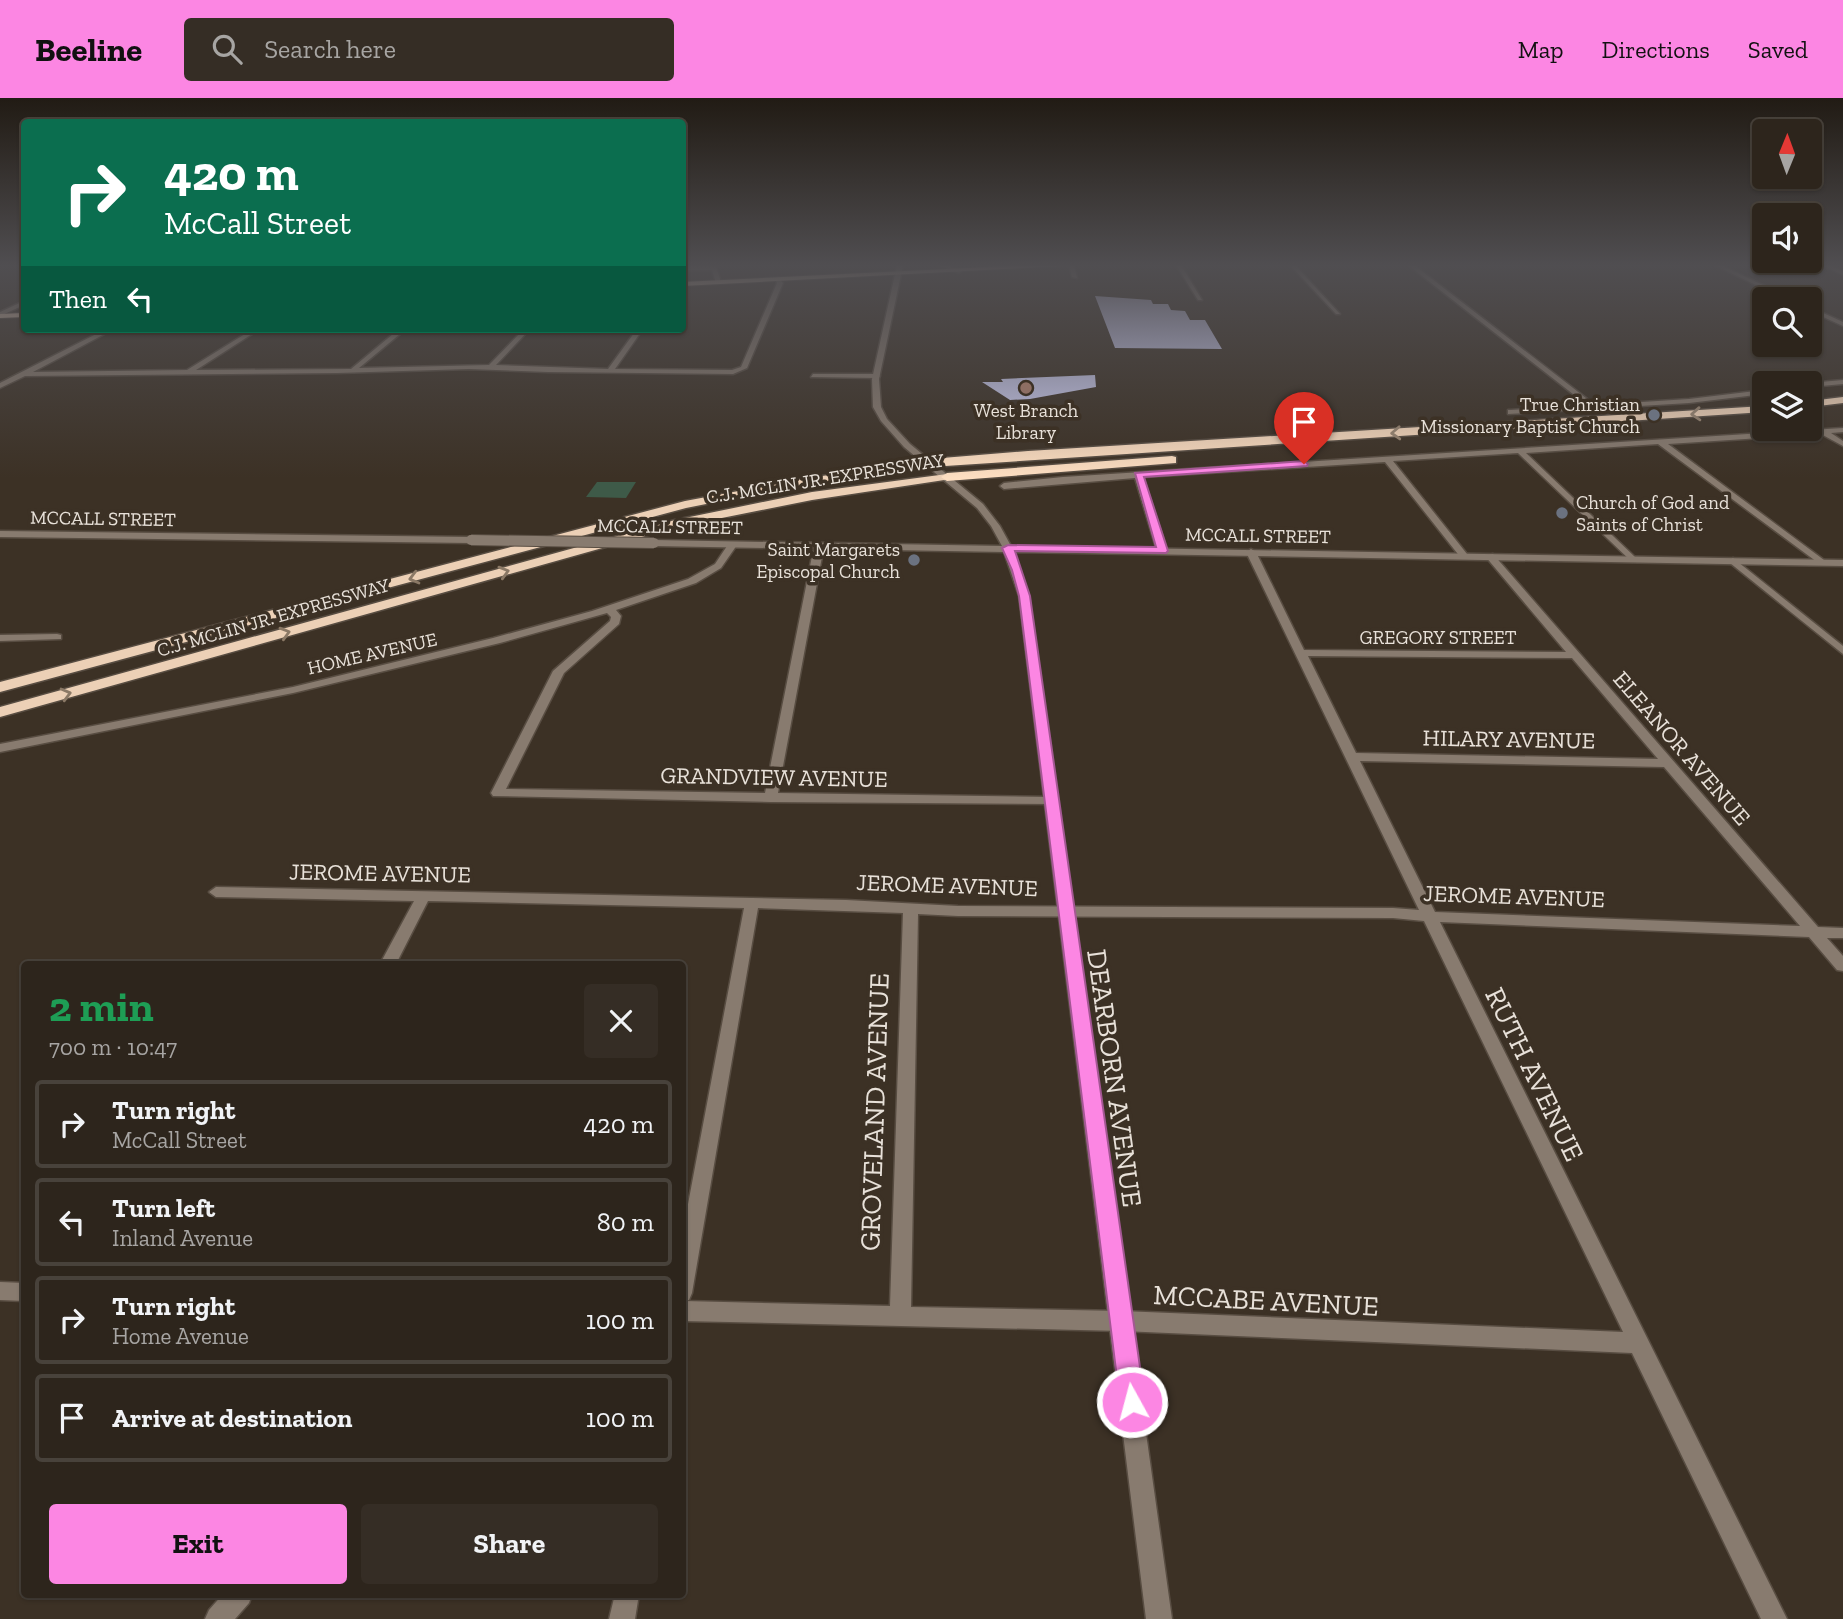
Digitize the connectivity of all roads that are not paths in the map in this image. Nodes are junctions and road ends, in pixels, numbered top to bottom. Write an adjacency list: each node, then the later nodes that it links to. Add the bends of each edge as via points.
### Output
1 (98, 336): 13 (street)
2 (246, 336): 11 (street)
3 (394, 336): 10 (street)
4 (520, 336): 9 (street)
5 (635, 336): 12 (street)
6 (758, 336): 12 (street, via 745,366 738,371)
7 (885, 336): 15 (street, DEARBORN AVENUE)
8 (1502, 336): 22 (street)
9 (492, 365): 10 (street); 12 (street)
10 (353, 370): 11 (street)
11 (191, 371): 13 (street)
12 (610, 371)
13 (24, 374): 18 (street)
14 (813, 376): 15 (street)
15 (877, 376): 33 (street, DEARBORN AVENUE, via 880,414 900,439)
16 (1843, 382): 17 (street)
17 (1822, 384)
18 (0, 386)
19 (1752, 393): 22 (street)
20 (1843, 400): 21 (highway)
21 (1822, 403)
22 (1594, 407): 24 (street)
23 (1752, 410): 33 (highway, one-way to 33, via 1290,439 1249,449)
24 (1511, 412)
25 (1752, 423): 33 (highway, C.J. MCLIN JR. EXPRESSWAY)
26 (1843, 430): 27 (street)
27 (1822, 431): 30 (street)
28 (1752, 435): 29 (street)
29 (1659, 441): 31 (street); 46 (street)
30 (1843, 444)
31 (1519, 450): 32 (street); 44 (street)
32 (1387, 459): 34 (street); 42 (street)
33 (939, 470): 39 (street, DEARBORN AVENUE, via 980,506); 54 (highway, C.J. MCLIN JR. EXPRESSWAY, one-way to 54, via 847,474 723,497); 55 (highway, C.J. MCLIN JR. EXPRESSWAY, one-way to 33, via 676,524)
34 (1138, 475): 35 (street); 40 (street)
35 (1004, 486)
36 (0, 534): 37 (street, MCCALL STREET, bridge)
37 (732, 545): 38 (street, MCCALL STREET); 48 (street, HOME AVENUE, via 718,566 706,574)
38 (819, 546): 39 (street, MCCALL STREET); 59 (street)
39 (1008, 548): 40 (street, MCCALL STREET); 60 (street, DEARBORN AVENUE, via 1024,596)
40 (1162, 551): 41 (street, MCCALL STREET)
41 (1251, 552): 42 (street, MCCALL STREET); 52 (street, RUTH AVENUE)
42 (1464, 556): 43 (street, MCCALL STREET)
43 (1490, 556): 44 (street, MCCALL STREET); 53 (street, ELEANOR AVENUE)
44 (1632, 559): 45 (street, MCCALL STREET)
45 (1732, 561): 46 (street, MCCALL STREET); 51 (street)
46 (1822, 562): 47 (street, MCCALL STREET)
47 (1843, 563)
48 (609, 609): 56 (street, HOME AVENUE, via 354,676); 59 (street, GRANDVIEW AVENUE, via 615,622 559,671 498,793)
49 (57, 637): 50 (street)
50 (0, 638)
51 (1843, 651)
52 (1301, 653): 53 (street, GREGORY STREET); 57 (street, RUTH AVENUE)
53 (1575, 655): 58 (street, ELEANOR AVENUE)
54 (0, 687)
55 (0, 712)
56 (0, 748)
57 (1351, 757): 58 (street, HILARY AVENUE); 66 (street, RUTH AVENUE)
58 (1666, 763): 67 (street, ELEANOR AVENUE)
59 (771, 798): 60 (street, GRANDVIEW AVENUE)
60 (1050, 801): 65 (street, DEARBORN AVENUE)
61 (216, 892): 62 (street, JEROME AVENUE)
62 (423, 897): 63 (street, JEROME AVENUE); 69 (street)
63 (752, 903): 64 (street, JEROME AVENUE); 71 (street)
64 (911, 908): 65 (street, JEROME AVENUE); 75 (street, GROVELAND AVENUE)
65 (1066, 911): 66 (street, JEROME AVENUE); 76 (street, DEARBORN AVENUE)
66 (1429, 916): 67 (street, JEROME AVENUE); 77 (street, RUTH AVENUE)
67 (1814, 932): 68 (street, JEROME AVENUE); 70 (street, ELEANOR AVENUE)
68 (1843, 933)
69 (390, 961)
70 (1843, 966)
71 (686, 1271)
72 (0, 1291): 73 (street)
73 (21, 1292)
74 (686, 1311): 75 (street, MCCABE AVENUE)
75 (900, 1316): 76 (street, MCCABE AVENUE)
76 (1122, 1321): 77 (street, MCCABE AVENUE); 82 (street, DEARBORN AVENUE)
77 (1637, 1343): 83 (street, RUTH AVENUE)
78 (236, 1598): 80 (street)
79 (626, 1598): 81 (street)
80 (218, 1619)
81 (622, 1619)
82 (1159, 1619)
83 (1774, 1619)

